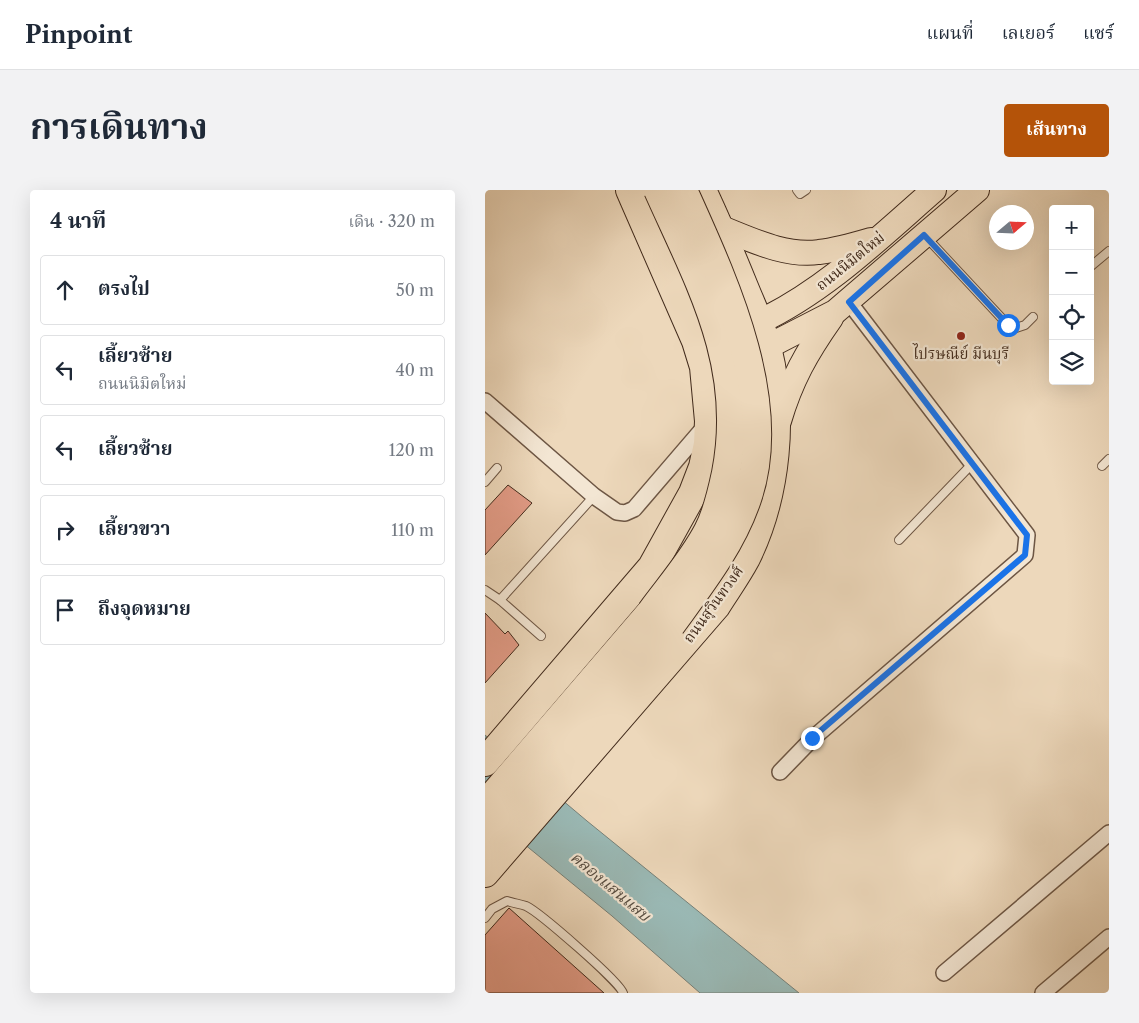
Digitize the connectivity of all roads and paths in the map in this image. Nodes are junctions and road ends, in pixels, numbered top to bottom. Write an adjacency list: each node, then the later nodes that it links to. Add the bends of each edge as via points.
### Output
1 (630, 190): 17 (highway)
2 (658, 190): 34 (highway, bridge, via 700,282 720,336 732,416 730,452 723,486 709,530 651,612)
3 (683, 190): 36 (highway, ถนนสุวินทวงศ์, bridge, via 731,306 750,362 757,412 756,457 747,498 729,541 671,625)
4 (702, 190): 9 (highway, ถนนสุวินทวงศ์)
5 (797, 190): 6 (lane, via 800,194)
6 (806, 190)
7 (934, 190): 11 (main road, ถนนนิมิตใหม่)
8 (977, 190): 10 (main road, ถนนนิมิตใหม่)
9 (719, 227): 11 (main road, via 761,244 799,252 831,250); 16 (highway, ถนนสุวินทวงศ์)
10 (924, 235): 14 (main road, ถนนนิมิตใหม่); 15 (lane, via 1008,325 1016,328 1025,325)
11 (879, 238): 16 (main road, ถนนนิมิตใหม่, via 816,289 784,310)
12 (1109, 251): 13 (lane)
13 (1094, 264)
14 (842, 307): 16 (main road, ถนนนิมิตใหม่); 21 (main road, via 800,364 788,389); 23 (street)
15 (1033, 316)
16 (763, 335): 17 (highway); 18 (highway); 21 (highway, ถนนสุวินทวงศ์, via 776,401)
17 (697, 341): 18 (highway)
18 (704, 367): 20 (highway)
19 (485, 401): 27 (street)
20 (709, 421): 27 (street, via 634,509 617,512); 32 (highway, via 703,467 693,493 652,567)
21 (775, 434): 37 (highway, ถนนสุวินทวงศ์, via 767,500 746,558 715,606)
22 (1109, 459): 24 (lane)
23 (972, 464): 28 (lane); 33 (street, via 1027,535 1025,555 812,738)
24 (1102, 466)
25 (497, 468): 26 (lane)
26 (485, 482)
27 (594, 496): 30 (lane)
28 (899, 540)
29 (485, 590): 30 (lane)
30 (500, 600): 31 (lane)
31 (541, 636)
32 (485, 762)
33 (780, 772)
34 (485, 805)
35 (1109, 833): 40 (street)
36 (485, 840)
37 (485, 874)
38 (485, 918): 41 (lane, via 507,901 527,906 601,968)
39 (1109, 937): 42 (street)
40 (944, 973)
41 (623, 993)
42 (1043, 993)

